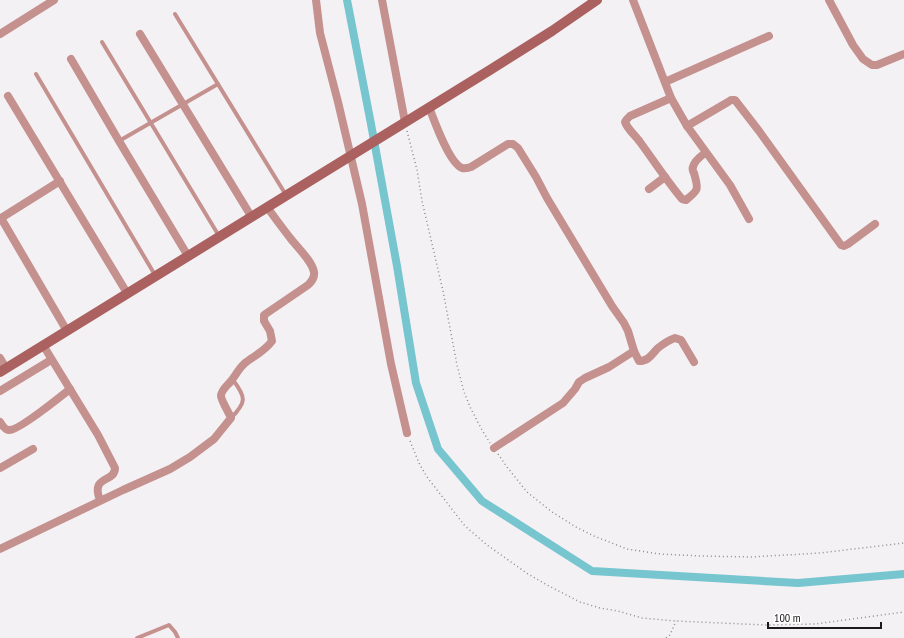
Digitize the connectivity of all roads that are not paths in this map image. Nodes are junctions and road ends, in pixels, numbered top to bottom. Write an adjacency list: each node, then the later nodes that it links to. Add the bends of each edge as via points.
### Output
1 (54, 0): 8 (street)
2 (316, 0): 26 (street, via 320,33)
3 (382, 0): 21 (street)
4 (598, 0): 20 (street)
5 (633, 0): 15 (street)
6 (830, 0): 12 (street, via 853,45 868,64 877,65)
7 (175, 14): 16 (lane)
8 (0, 34)
9 (140, 34): 19 (street)
10 (769, 36): 15 (street)
11 (102, 42): 22 (lane)
12 (904, 54)
13 (71, 59): 24 (street)
14 (36, 74): 38 (lane)
15 (665, 82): 18 (street)
16 (218, 84): 19 (lane); 30 (lane)
17 (8, 96): 28 (street)
18 (671, 98): 23 (street); 27 (street, via 630,116 625,122)
19 (183, 103): 22 (lane); 32 (street)
20 (429, 107): 21 (street); 42 (street, via 448,152 462,168 471,167 508,144 518,148 624,322)
21 (405, 122): 26 (street)
22 (150, 123): 24 (lane); 36 (lane)
23 (687, 126): 25 (street); 35 (street, via 735,100 841,244 848,244)
24 (119, 141): 37 (street)
25 (705, 153): 27 (street, via 692,167 697,190 686,200 682,199); 34 (street, via 730,185)
26 (350, 156): 30 (street); 52 (street, via 362,204 391,364)
27 (665, 177): 29 (street)
28 (60, 181): 33 (street); 39 (street)
29 (649, 189)
30 (286, 195): 31 (street)
31 (267, 207): 32 (street); 47 (street, via 309,261 314,275 308,286 264,315 272,341 245,363)
32 (252, 216): 36 (street)
33 (0, 218): 40 (street)
34 (749, 219)
35 (875, 224)
36 (219, 236): 37 (street)
37 (188, 256): 38 (street)
38 (156, 275): 39 (street)
39 (127, 293): 40 (street)
40 (67, 330): 41 (street)
41 (43, 345): 44 (street); 46 (street)
42 (634, 351): 45 (street, via 640,361 648,359 666,342 675,338 681,340); 53 (street, via 579,382 563,403)
43 (0, 358): 46 (street)
44 (51, 360): 48 (street); 49 (street)
45 (694, 362)
46 (3, 370)
47 (232, 380): 50 (street, via 221,395); 50 (lane, via 243,400 239,410)
48 (70, 389): 51 (street, via 14,429 7,430); 56 (street, via 115,468 115,473 98,486)
49 (0, 391)
50 (231, 418): 56 (street, via 214,438 190,457 170,469)
51 (0, 422)
52 (407, 433)
53 (494, 448)
54 (33, 449): 55 (street)
55 (0, 468)
56 (100, 500): 57 (street)
57 (0, 549)
58 (137, 638): 59 (lane, via 169,625)
59 (178, 638)

